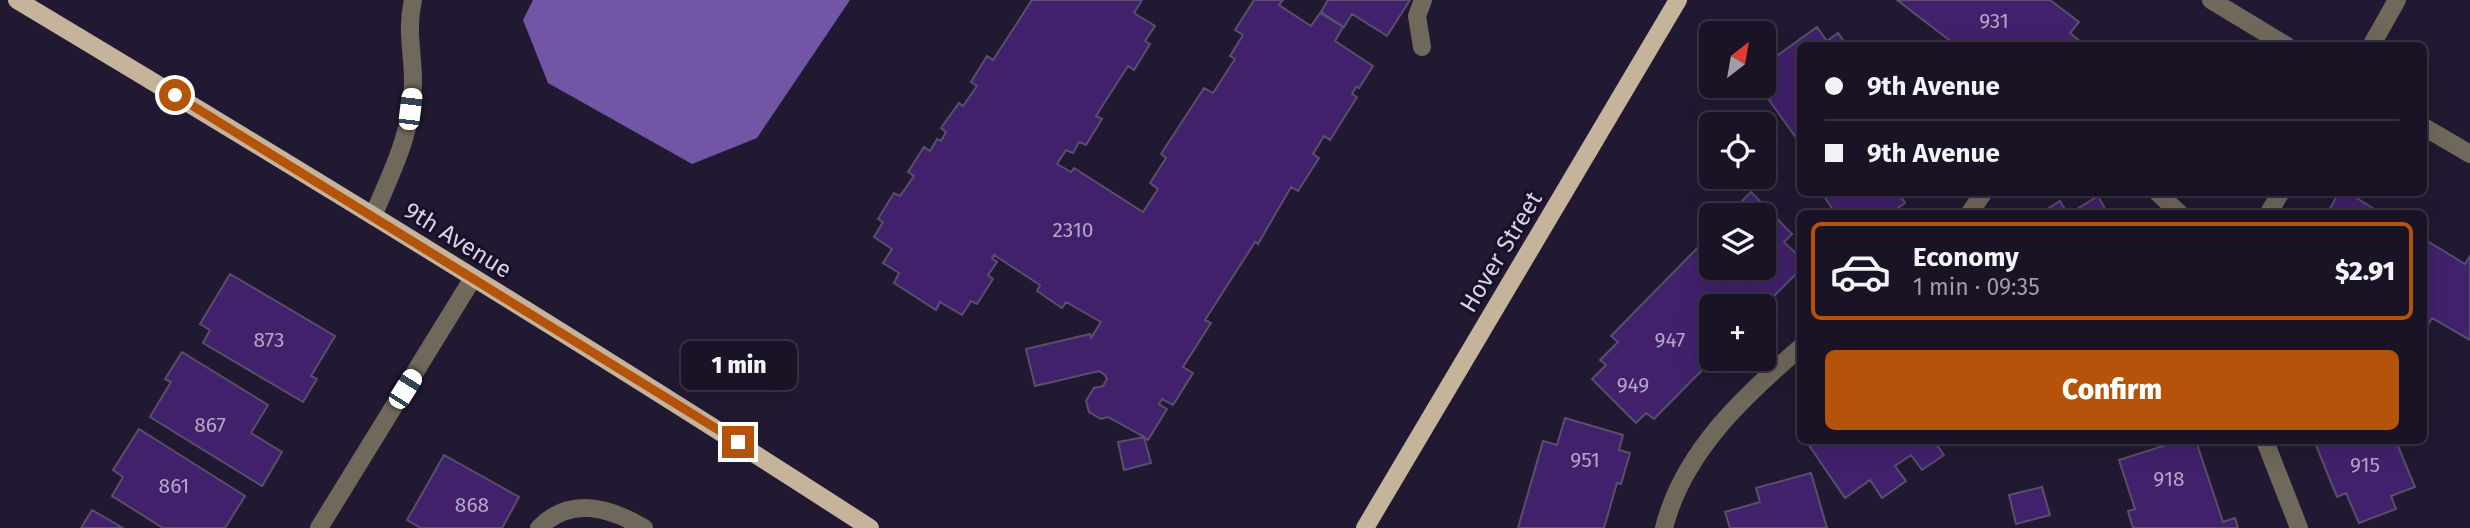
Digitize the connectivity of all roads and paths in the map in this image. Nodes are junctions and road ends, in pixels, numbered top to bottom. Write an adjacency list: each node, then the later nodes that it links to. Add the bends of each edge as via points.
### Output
1 (17, 0): 14 (main road, 9th Avenue)
2 (413, 0): 14 (street, via 408,22 413,82 407,136)
3 (1423, 0): 9 (street, via 1417,16)
4 (1678, 0): 22 (main road, Hover Street)
5 (2211, 0): 7 (street)
6 (2397, 0): 8 (street)
7 (2280, 42)
8 (2373, 42)
9 (1422, 47)
10 (2427, 129): 11 (street)
11 (2470, 154)
12 (2161, 196): 13 (street)
13 (2176, 210)
14 (373, 216): 15 (main road, 9th Avenue)
15 (473, 278): 18 (street); 21 (main road, 9th Avenue)
16 (1797, 351): 23 (street, via 1751,391 1700,450)
17 (2266, 444): 24 (street)
18 (319, 528)
19 (539, 528): 20 (street, via 551,516 582,507 622,515)
20 (643, 528)
21 (870, 528)
22 (1365, 528)
23 (1664, 528)
24 (2299, 528)

